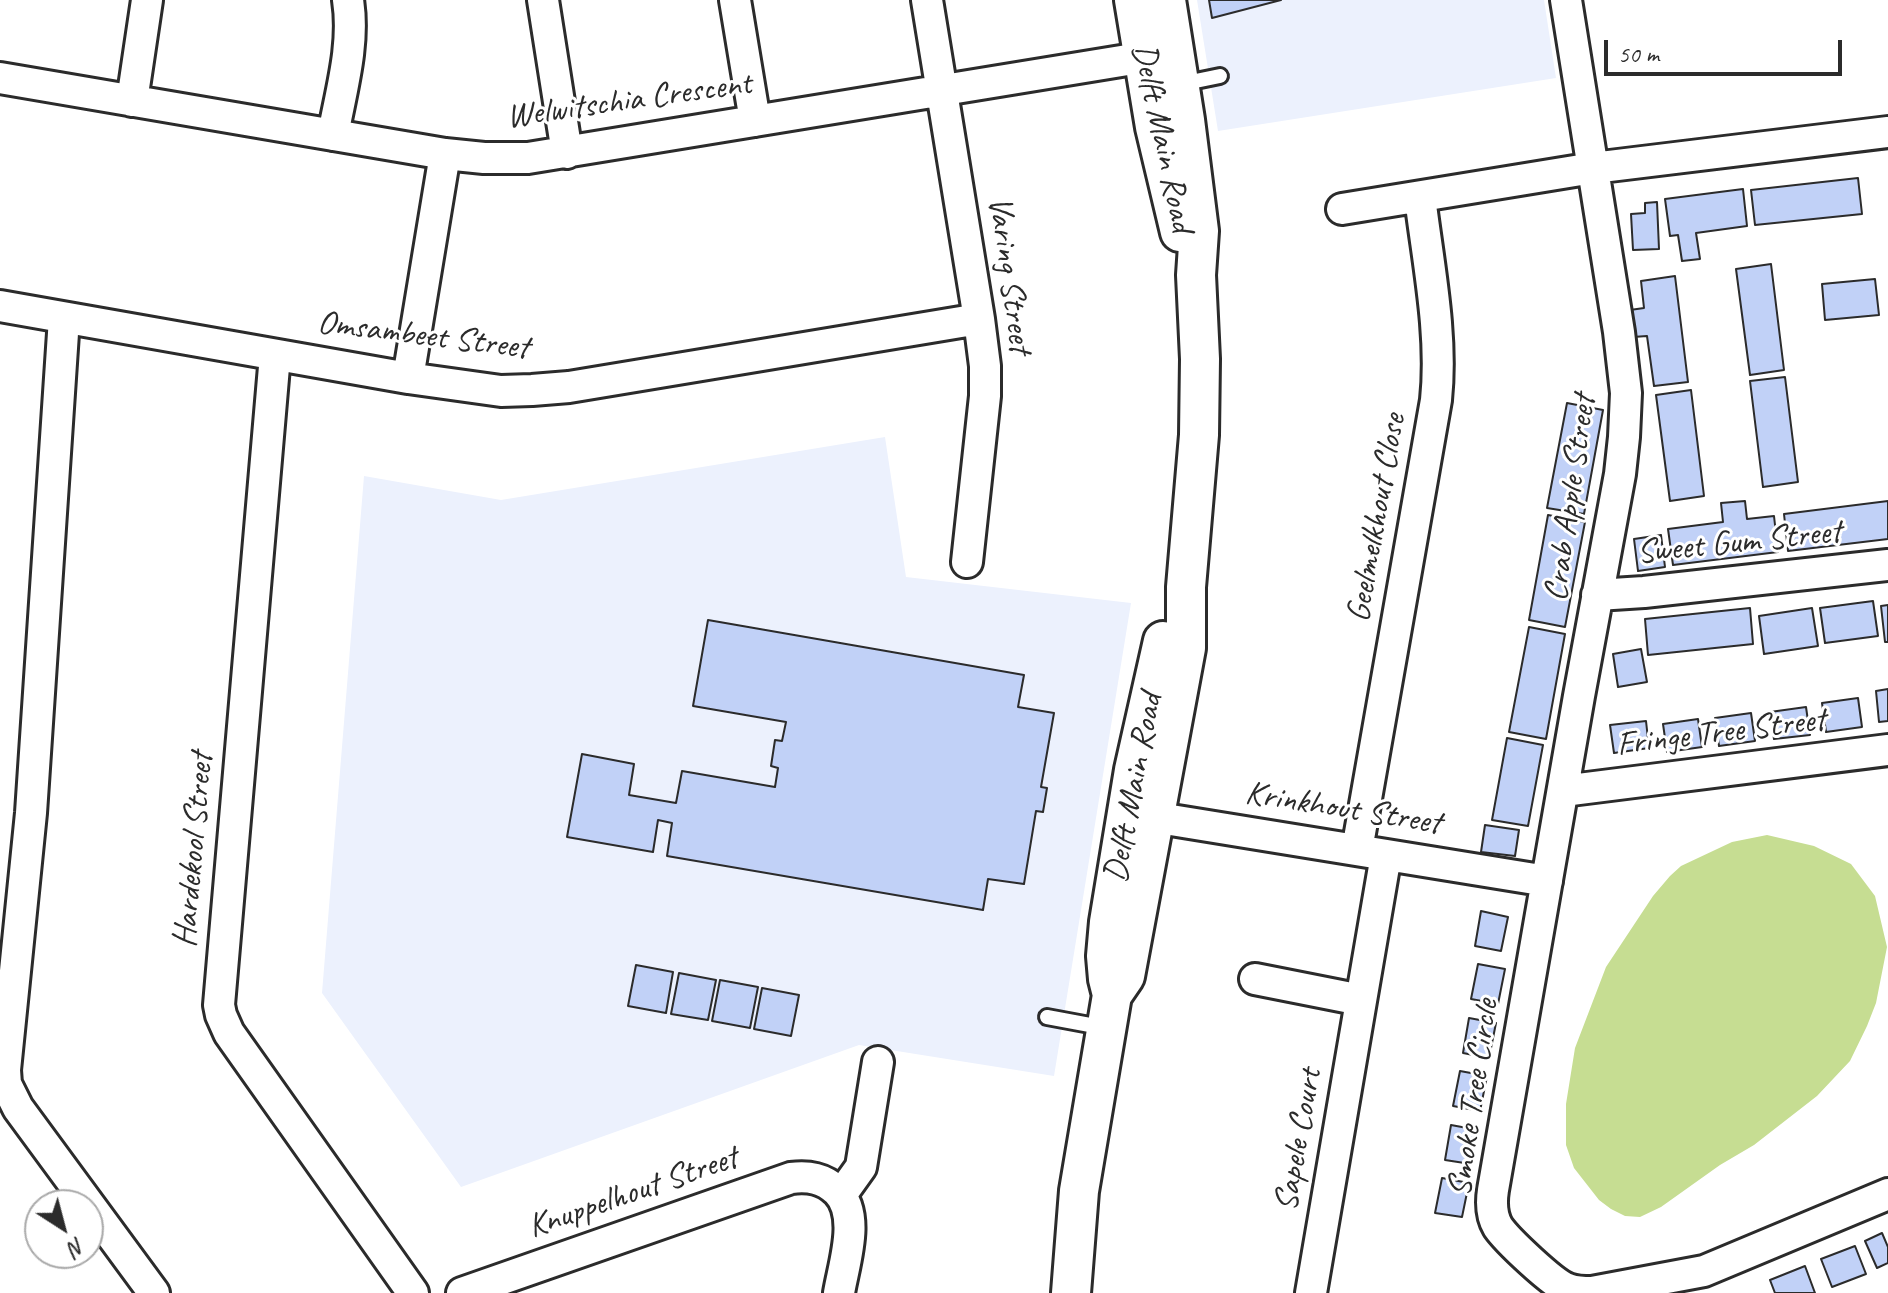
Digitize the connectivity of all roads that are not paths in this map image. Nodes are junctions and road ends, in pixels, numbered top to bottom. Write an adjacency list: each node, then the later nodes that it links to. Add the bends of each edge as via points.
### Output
1 (147, 0): 13 (street)
2 (348, 0): 16 (street, via 349,51)
3 (543, 0): 17 (street)
4 (735, 0): 14 (street)
5 (927, 0): 12 (street, Varing Street)
6 (1134, 0): 9 (street, Delft Main Road)
7 (1166, 0): 9 (street, Delft Main Road)
8 (1566, 0): 19 (street, Crab Apple Street)
9 (1161, 71): 10 (lane); 12 (street, Welwitschia Crescent); 32 (street, Delft Main Road, via 1191,162 1199,231 1199,435 1186,587 1164,635 1134,770)
10 (1220, 76)
11 (0, 78): 13 (street, Welwitschia Crescent)
12 (942, 89): 14 (street, Welwitschia Crescent); 24 (street, Varing Street)
13 (132, 101): 16 (street, Welwitschia Crescent)
14 (755, 121): 17 (street, Welwitschia Crescent)
15 (1888, 132): 19 (street)
16 (333, 135): 18 (street, Welwitschia Crescent)
17 (567, 153): 18 (street, Welwitschia Crescent, via 528,158)
18 (445, 154): 26 (street)
19 (1593, 168): 20 (street); 29 (street, Crab Apple Street, via 1626,393 1620,474)
20 (1420, 197): 21 (street); 33 (street, Geelmelkhout Close, via 1439,375)
21 (1342, 209)
22 (0, 306): 23 (street, Omsambeet Street)
23 (64, 318): 25 (street, Omsambeet Street); 43 (street, via 32,798 6,1084 18,1108)
24 (979, 319): 26 (street, Omsambeet Street, via 569,387 501,391); 27 (street, Varing Street, via 985,396)
25 (275, 355): 26 (street, Omsambeet Street); 44 (street, Hardekool Street, via 219,1005 229,1033)
26 (408, 378)
27 (967, 562)
28 (1888, 565): 29 (street, Sweet Gum Street)
29 (1597, 595): 31 (street, Crab Apple Street)
30 (1888, 750): 31 (street, Fringe Tree Street)
31 (1563, 791): 34 (street, Smoke Tree Circle)
32 (1142, 815): 33 (street, Krinkhout Street); 37 (street, Delft Main Road, via 1108,933)
33 (1371, 853): 34 (street, Krinkhout Street); 36 (street, Sapele Court)
34 (1547, 881): 42 (street, Smoke Tree Circle, via 1491,1202 1498,1227 1556,1282 1592,1292 1704,1271)
35 (1255, 979): 36 (street)
36 (1361, 1000): 49 (street, Sapele Court)
37 (1109, 1011): 38 (lane); 41 (street, Delft Main Road)
38 (1047, 1017)
39 (878, 1062): 40 (street, via 861,1167)
40 (835, 1190): 45 (street, Knuppelhout Street, via 818,1179 791,1178); 46 (street, via 850,1222)
41 (1079, 1191): 47 (street, Delft Main Road); 48 (street, Delft Main Road)
42 (1888, 1194)
43 (154, 1293)
44 (413, 1293)
45 (462, 1293)
46 (839, 1293)
47 (1049, 1293)
48 (1071, 1293)
49 (1311, 1293)

